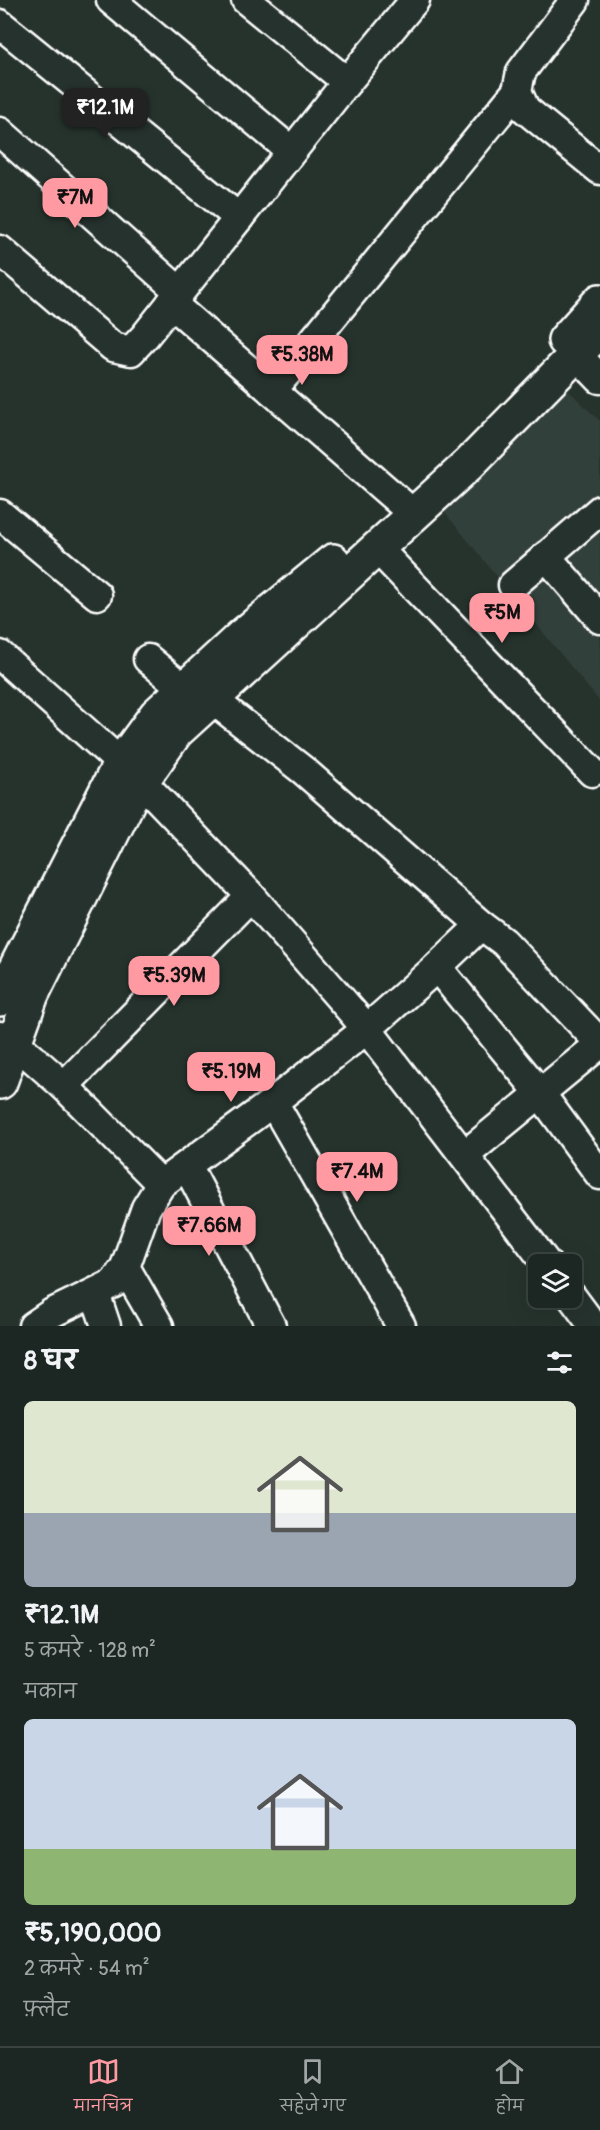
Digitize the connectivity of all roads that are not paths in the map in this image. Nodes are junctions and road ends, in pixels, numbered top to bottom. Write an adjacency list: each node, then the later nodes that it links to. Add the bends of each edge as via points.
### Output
1 (111, 0): 9 (street)
2 (246, 0): 6 (street)
3 (575, 0): 7 (street, via 521,72)
4 (400, 5): 6 (street)
5 (0, 24): 11 (street)
6 (347, 82): 9 (street)
7 (517, 91): 10 (street, via 525,109); 18 (street)
8 (0, 132): 13 (street)
9 (291, 151): 11 (street)
10 (600, 170)
11 (239, 218): 13 (street)
12 (0, 250): 13 (street, via 113,347 130,351)
13 (176, 297): 18 (street)
14 (600, 301): 19 (main road, via 460,456)
15 (600, 330): 16 (main road)
16 (576, 355): 17 (street); 22 (main road, via 469,464)
17 (600, 379)
18 (272, 391): 19 (street)
19 (402, 504): 29 (main road, via 243,635)
20 (600, 510): 23 (street)
21 (0, 514): 25 (street)
22 (377, 548): 29 (main road); 30 (street)
23 (546, 556): 24 (street); 26 (street)
24 (513, 585)
25 (98, 595)
26 (600, 619)
27 (0, 655): 31 (street)
28 (148, 659): 29 (street)
29 (198, 694): 31 (main road, via 177,732); 33 (street, via 304,771)
30 (592, 772)
31 (131, 773): 32 (street); 35 (main road); 37 (main road, via 130,798)
32 (251, 896): 36 (street); 40 (street)
33 (481, 925): 34 (street); 38 (street, via 504,942)
34 (437, 968): 36 (street); 41 (street)
35 (0, 999)
36 (367, 1029): 42 (street); 43 (street)
37 (7, 1039): 39 (main road); 40 (street)
38 (600, 1043): 41 (street)
39 (0, 1082)
40 (64, 1086): 46 (street)
41 (540, 1093): 43 (street); 45 (street)
42 (273, 1102): 44 (street); 56 (street)
43 (465, 1155): 47 (street)
44 (187, 1166): 46 (street); 55 (street)
45 (600, 1175)
46 (161, 1184): 48 (street, via 146,1208)
47 (539, 1254)
48 (125, 1267): 49 (street, via 114,1283); 54 (street)
49 (95, 1293): 52 (street); 53 (street)
50 (581, 1308): 51 (street)
51 (594, 1324)
52 (33, 1326)
53 (106, 1326)
54 (159, 1326)
55 (271, 1326)
56 (402, 1326)

